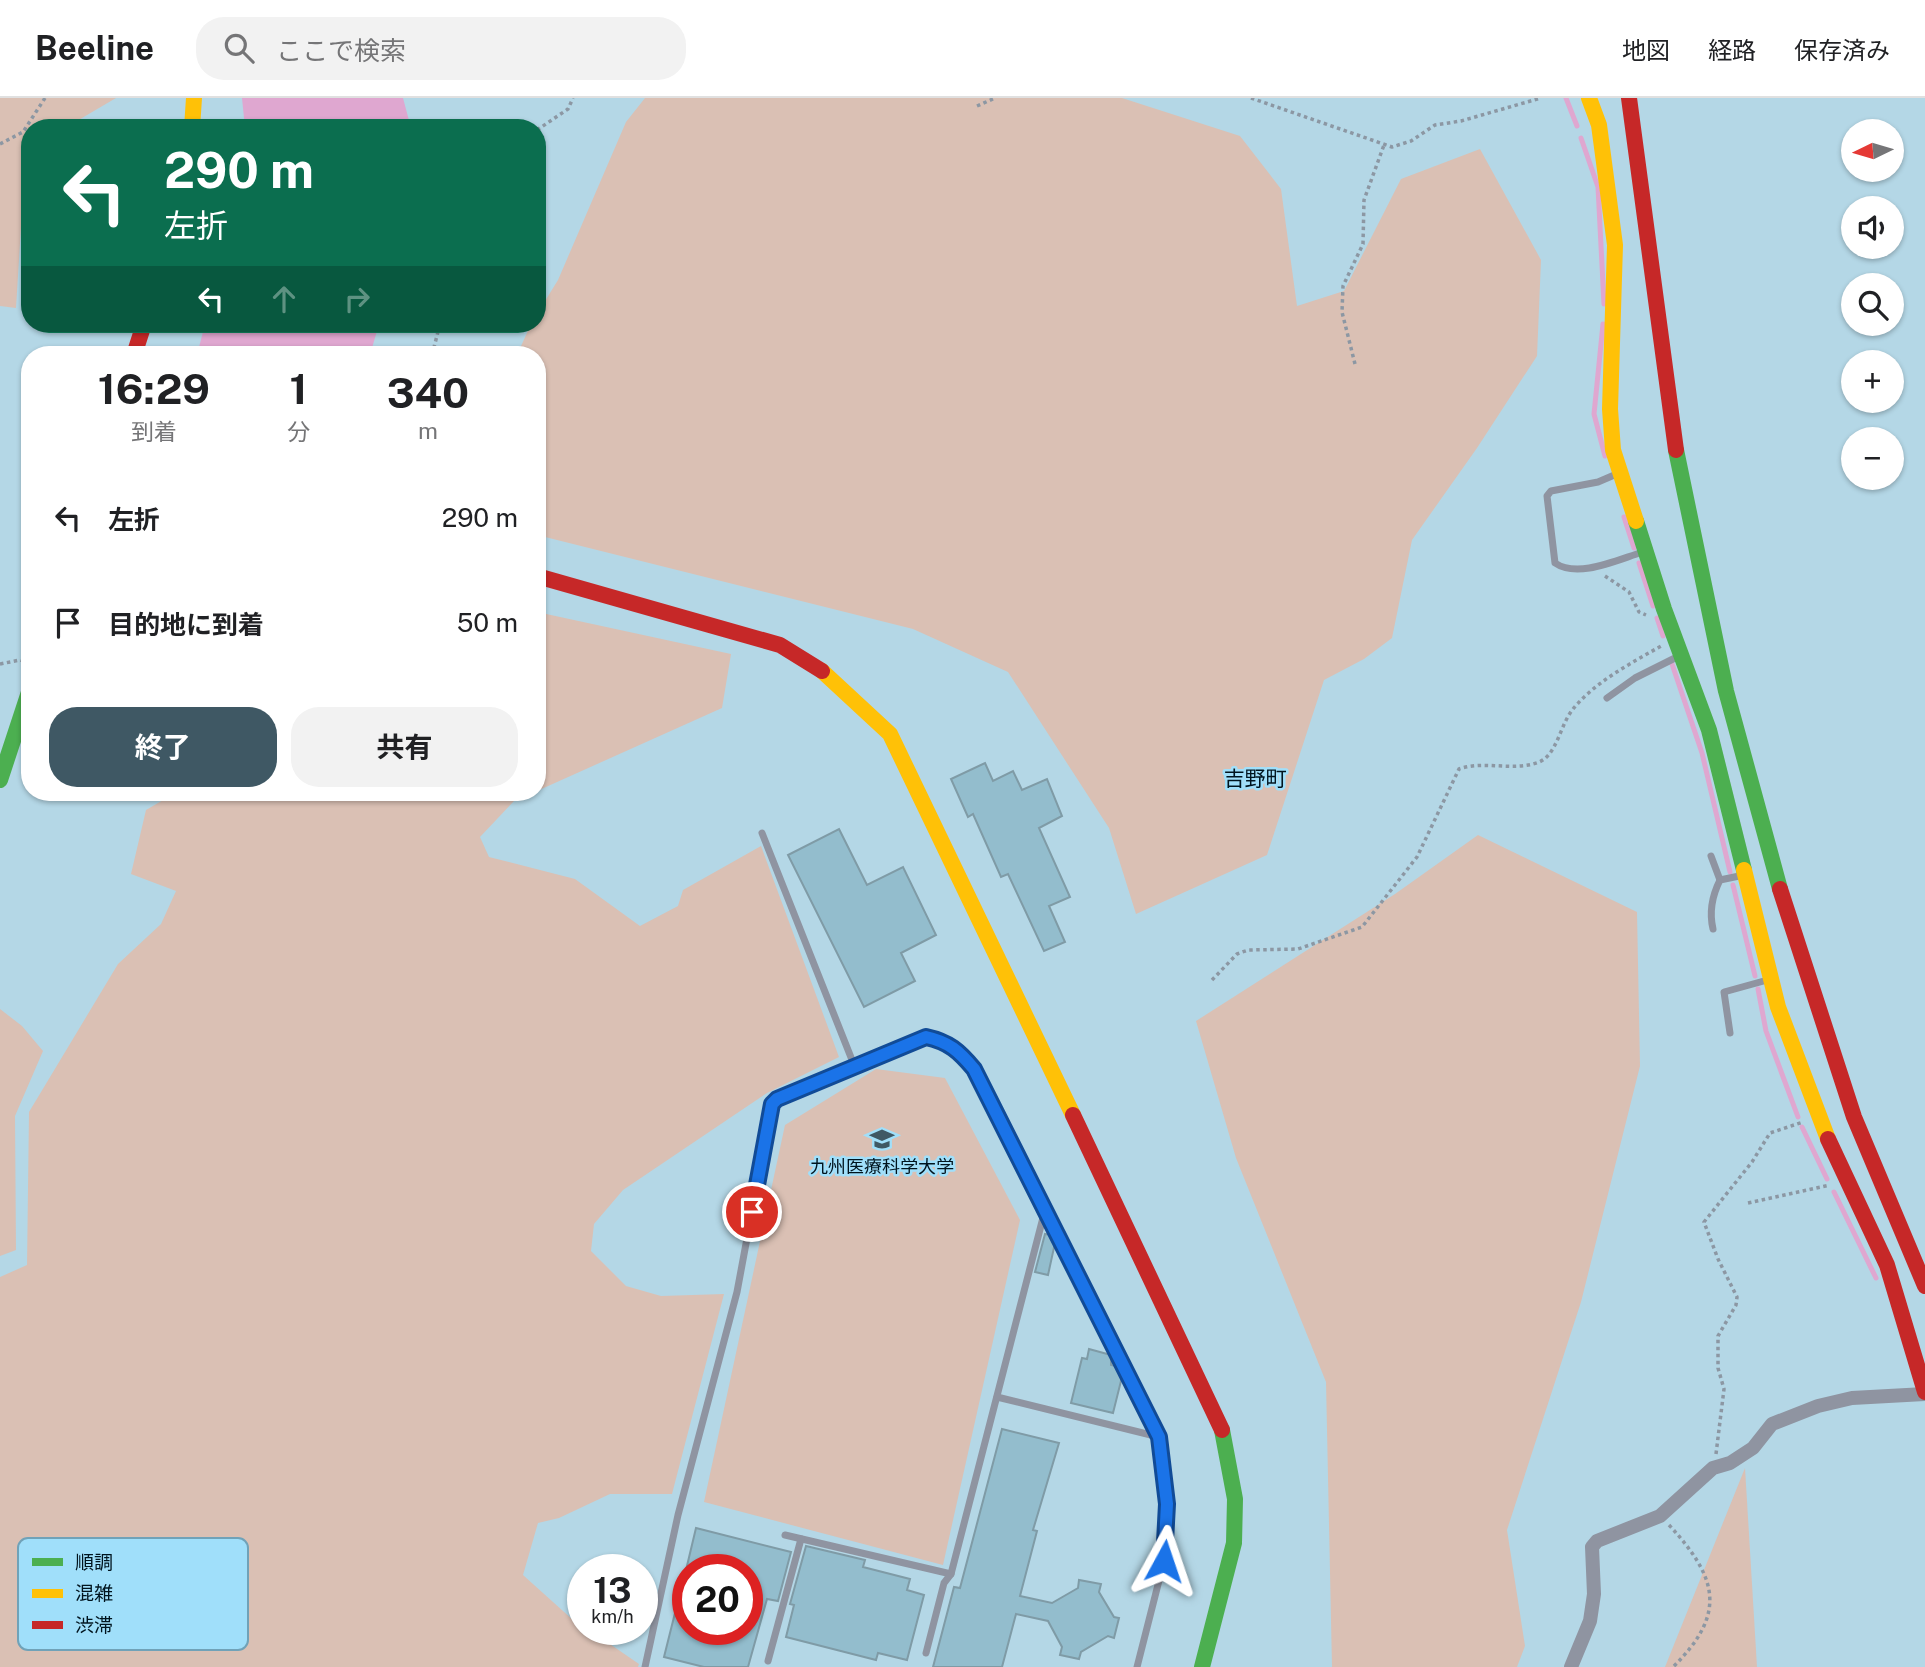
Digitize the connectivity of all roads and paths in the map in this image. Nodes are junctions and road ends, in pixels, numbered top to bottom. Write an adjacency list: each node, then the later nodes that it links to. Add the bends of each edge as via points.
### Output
1 (45, 98): 10 (path)
2 (194, 98): 11 (street)
3 (573, 98): 12 (path, via 568,109)
4 (995, 98): 9 (path)
5 (1251, 98): 15 (path)
6 (1541, 98): 15 (path, via 1435,125 1401,145)
7 (1589, 98): 17 (street, via 1599,125 1615,245 1610,409)
8 (1629, 98): 42 (street, via 1644,241 1676,449 1739,732 1775,872 1846,1095)
9 (977, 106)
10 (31, 119)
11 (193, 119)
12 (546, 124)
13 (21, 133): 14 (path)
14 (0, 144)
15 (1384, 145): 16 (path, via 1364,200 1363,244 1343,286 1342,312)
16 (1355, 364)
17 (1620, 473): 18 (street); 19 (lane, via 1551,491 1547,496 1555,563)
18 (1647, 551): 19 (lane); 21 (street)
19 (1589, 568): 21 (path, via 1619,583 1639,612 1647,615)
20 (546, 579): 55 (street, via 780,645 839,682 890,734 1220,1421 1235,1499 1234,1542)
21 (1664, 609): 22 (street)
22 (1675, 638): 23 (street); 35 (path, via 1583,696 1557,735 1554,751 1541,761 1459,769 1417,857 1362,927 1298,949 1248,950 1237,954)
23 (1682, 655): 26 (lane); 31 (street, via 1709,730)
24 (21, 660): 25 (path)
25 (0, 664)
26 (1607, 698)
27 (21, 716): 28 (street)
28 (0, 780)
29 (762, 833): 37 (lane)
30 (1711, 856): 32 (lane)
31 (1745, 875): 32 (lane); 34 (street)
32 (1720, 880): 33 (lane, via 1710,916)
33 (1713, 929)
34 (1771, 979): 36 (lane, via 1724,992); 38 (street)
35 (1212, 980)
36 (1730, 1033)
37 (854, 1065): 41 (lane, via 926,1037 958,1049 974,1069); 53 (lane, via 772,1104 737,1292 678,1515)
38 (1818, 1117): 39 (street); 46 (path, via 1770,1133 1704,1222 1737,1297 1718,1336 1716,1353 1724,1389)
39 (1846, 1180): 40 (path); 43 (street, via 1887,1265)
40 (1748, 1203)
41 (1045, 1210): 44 (lane); 45 (lane)
42 (1925, 1286)
43 (1925, 1393): 46 (street, via 1818,1405 1772,1424 1753,1448)
44 (997, 1397): 45 (lane); 50 (lane)
45 (1159, 1437): 54 (lane, via 1167,1504 1164,1561)
46 (1713, 1468): 47 (street)
47 (1660, 1516): 56 (street, via 1592,1547 1590,1621); 57 (path, via 1698,1563 1713,1597 1697,1639)
48 (785, 1535): 49 (lane)
49 (801, 1539): 50 (lane); 52 (lane)
50 (951, 1574): 51 (lane, via 944,1583)
51 (926, 1653)
52 (768, 1661)
53 (645, 1667)
54 (1137, 1667)
55 (1202, 1667)
56 (1571, 1667)
57 (1673, 1667)

